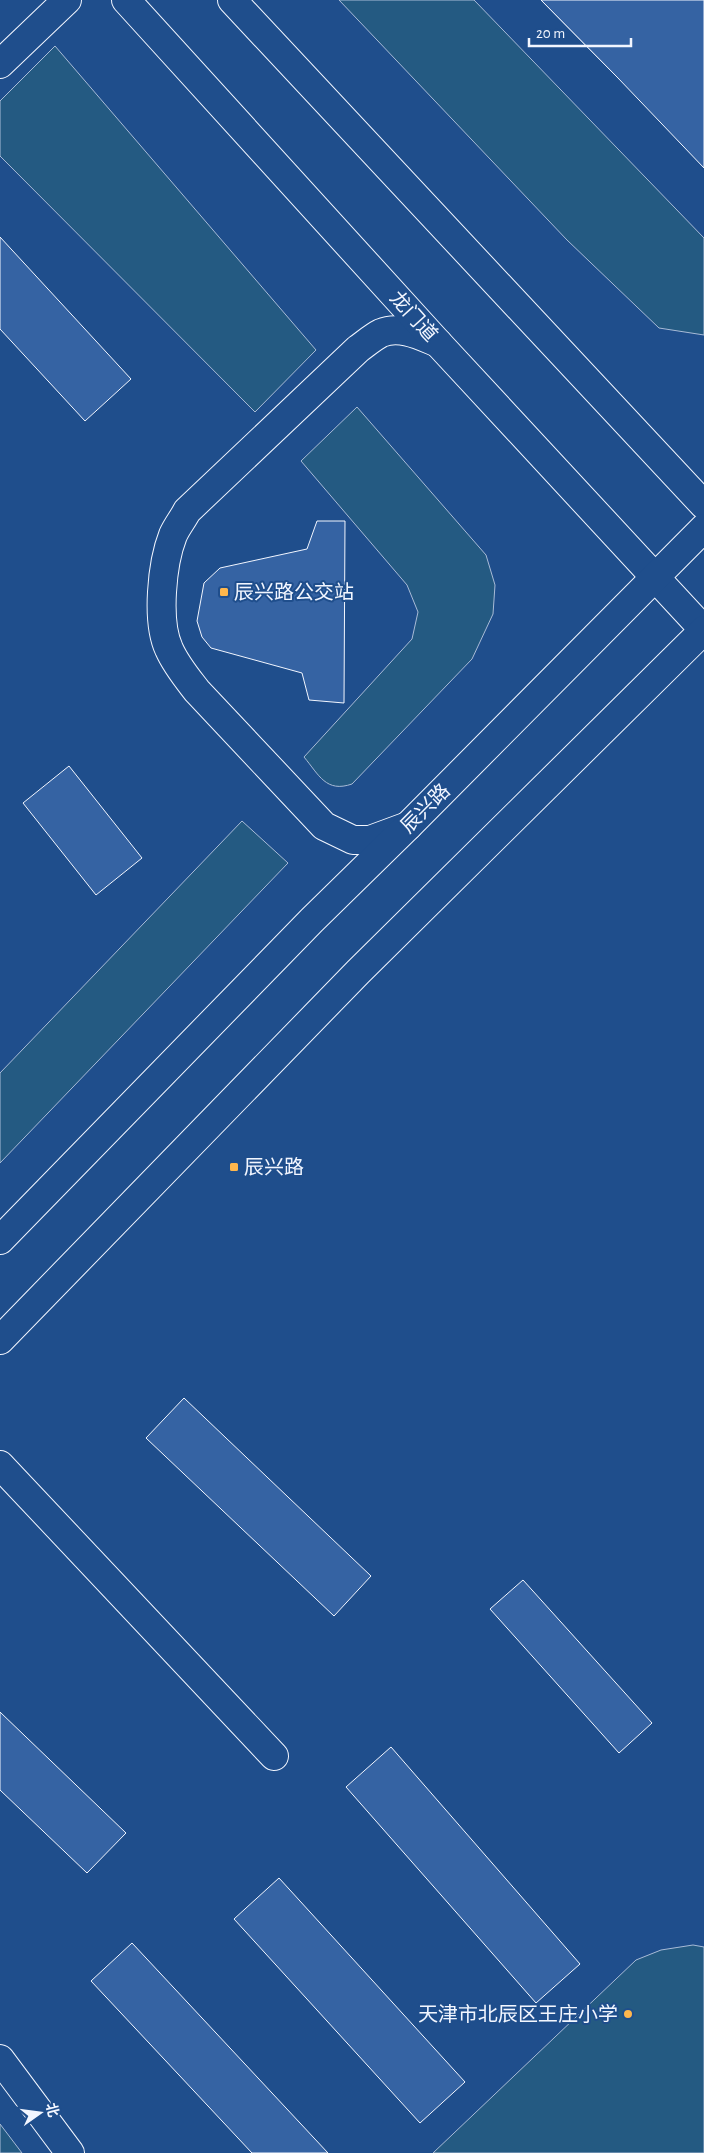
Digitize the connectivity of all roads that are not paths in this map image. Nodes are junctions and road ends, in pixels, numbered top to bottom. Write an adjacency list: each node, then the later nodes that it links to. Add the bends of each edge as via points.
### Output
1 (67, 0): 4 (main road)
2 (126, 0): 5 (main road, 龙门道)
3 (232, 0): 6 (main road)
4 (0, 64)
5 (438, 343): 8 (main road, 龙门道); 10 (main road, via 398,330 382,333 358,349 187,511 172,540 164,585 163,625 168,648 178,667 324,826 353,840 370,840)
6 (704, 505)
7 (704, 528): 8 (main road, 辰兴路)
8 (654, 576): 9 (main road, 龙门道); 10 (main road, 辰兴路)
9 (704, 630): 12 (main road, via 358,972)
10 (408, 826): 11 (main road, 辰兴路)
11 (0, 1240)
12 (0, 1340)
13 (0, 1465): 14 (main road)
14 (274, 1756)
15 (0, 2058): 16 (main road)
16 (70, 2153)

